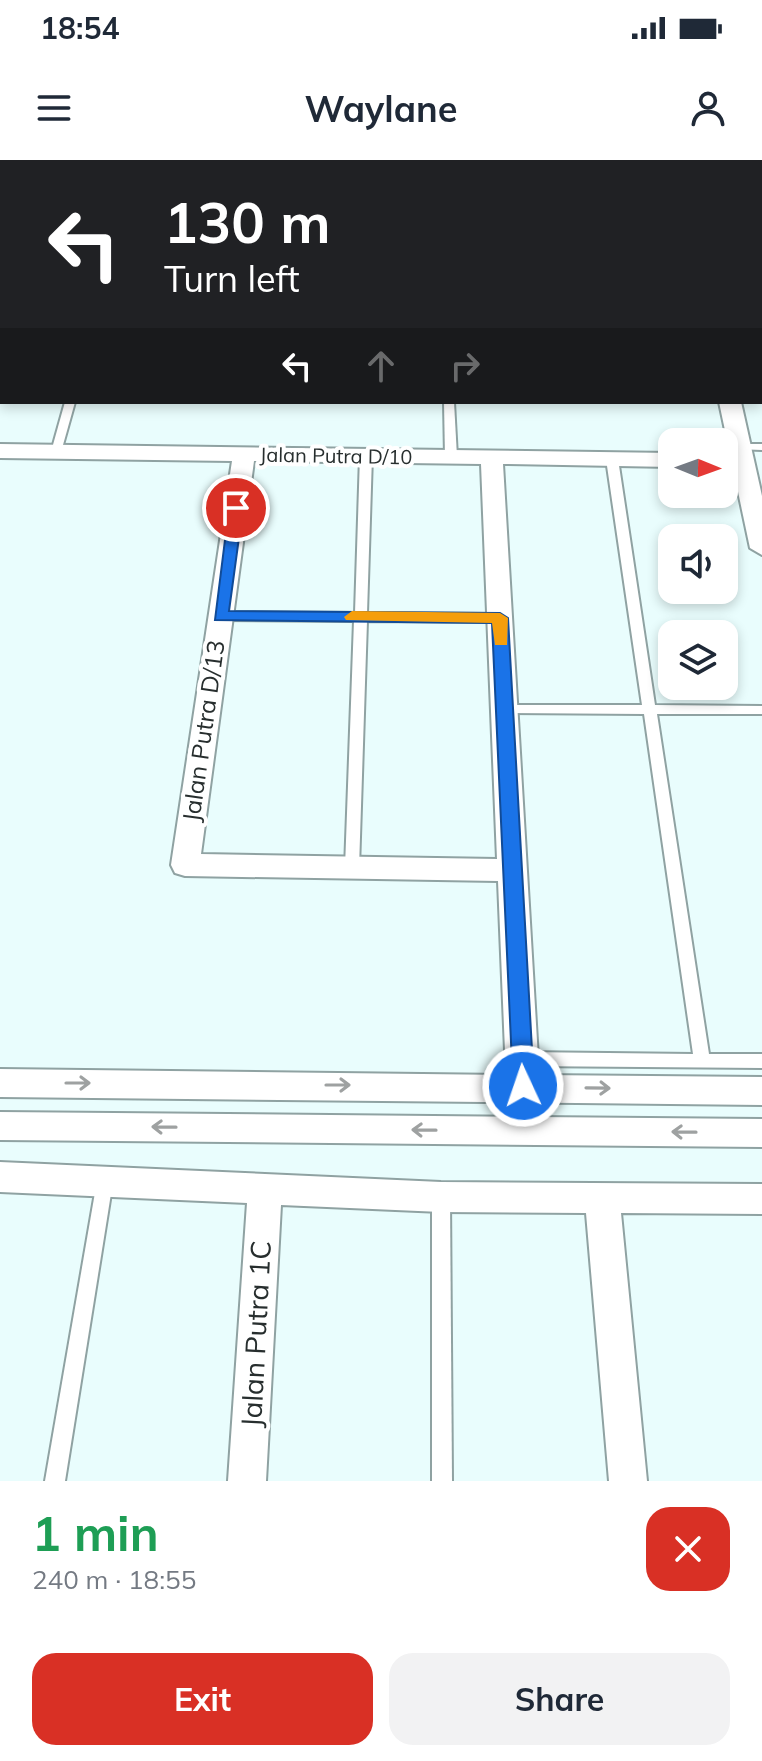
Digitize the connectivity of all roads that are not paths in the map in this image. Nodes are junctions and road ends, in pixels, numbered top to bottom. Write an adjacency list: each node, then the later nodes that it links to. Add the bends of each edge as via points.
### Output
1 (69, 404): 5 (lane)
2 (449, 404): 9 (lane)
3 (730, 404): 6 (street)
4 (0, 451): 5 (street, Jalan Putra D/10)
5 (56, 452): 7 (street, Jalan Putra D/10)
6 (742, 454): 13 (street)
7 (244, 455): 8 (street, Jalan Putra D/10); 14 (street, Jalan Putra D/13)
8 (366, 456): 9 (street, Jalan Putra D/10); 15 (lane)
9 (451, 457): 10 (street, Jalan Putra D/10)
10 (492, 458): 11 (street, Jalan Putra D/10); 16 (street)
11 (612, 459): 12 (street, Jalan Putra D/10); 18 (lane)
12 (658, 460)
13 (762, 548)
14 (221, 616): 15 (lane); 20 (street, Jalan Putra D/13, via 185,865)
15 (361, 617): 16 (lane); 20 (lane)
16 (500, 618): 17 (street)
17 (504, 709): 18 (lane); 21 (street)
18 (650, 709): 19 (lane); 22 (lane)
19 (759, 710)
20 (352, 868): 21 (street)
21 (512, 870): 24 (street)
22 (702, 1060): 23 (lane); 24 (lane)
23 (762, 1061)
24 (523, 1072): 25 (street, one-way to 24); 26 (street, one-way to 26)
25 (0, 1083)
26 (762, 1091)
27 (0, 1126): 28 (street, one-way to 27)
28 (762, 1133)
29 (0, 1177): 30 (street)
30 (105, 1181): 31 (street); 35 (lane)
31 (265, 1187): 32 (street); 36 (street, Jalan Putra 1C)
32 (441, 1197): 33 (street); 37 (lane)
33 (602, 1197): 34 (street); 38 (street)
34 (762, 1199)
35 (55, 1481)
36 (247, 1481)
37 (442, 1481)
38 (628, 1481)

